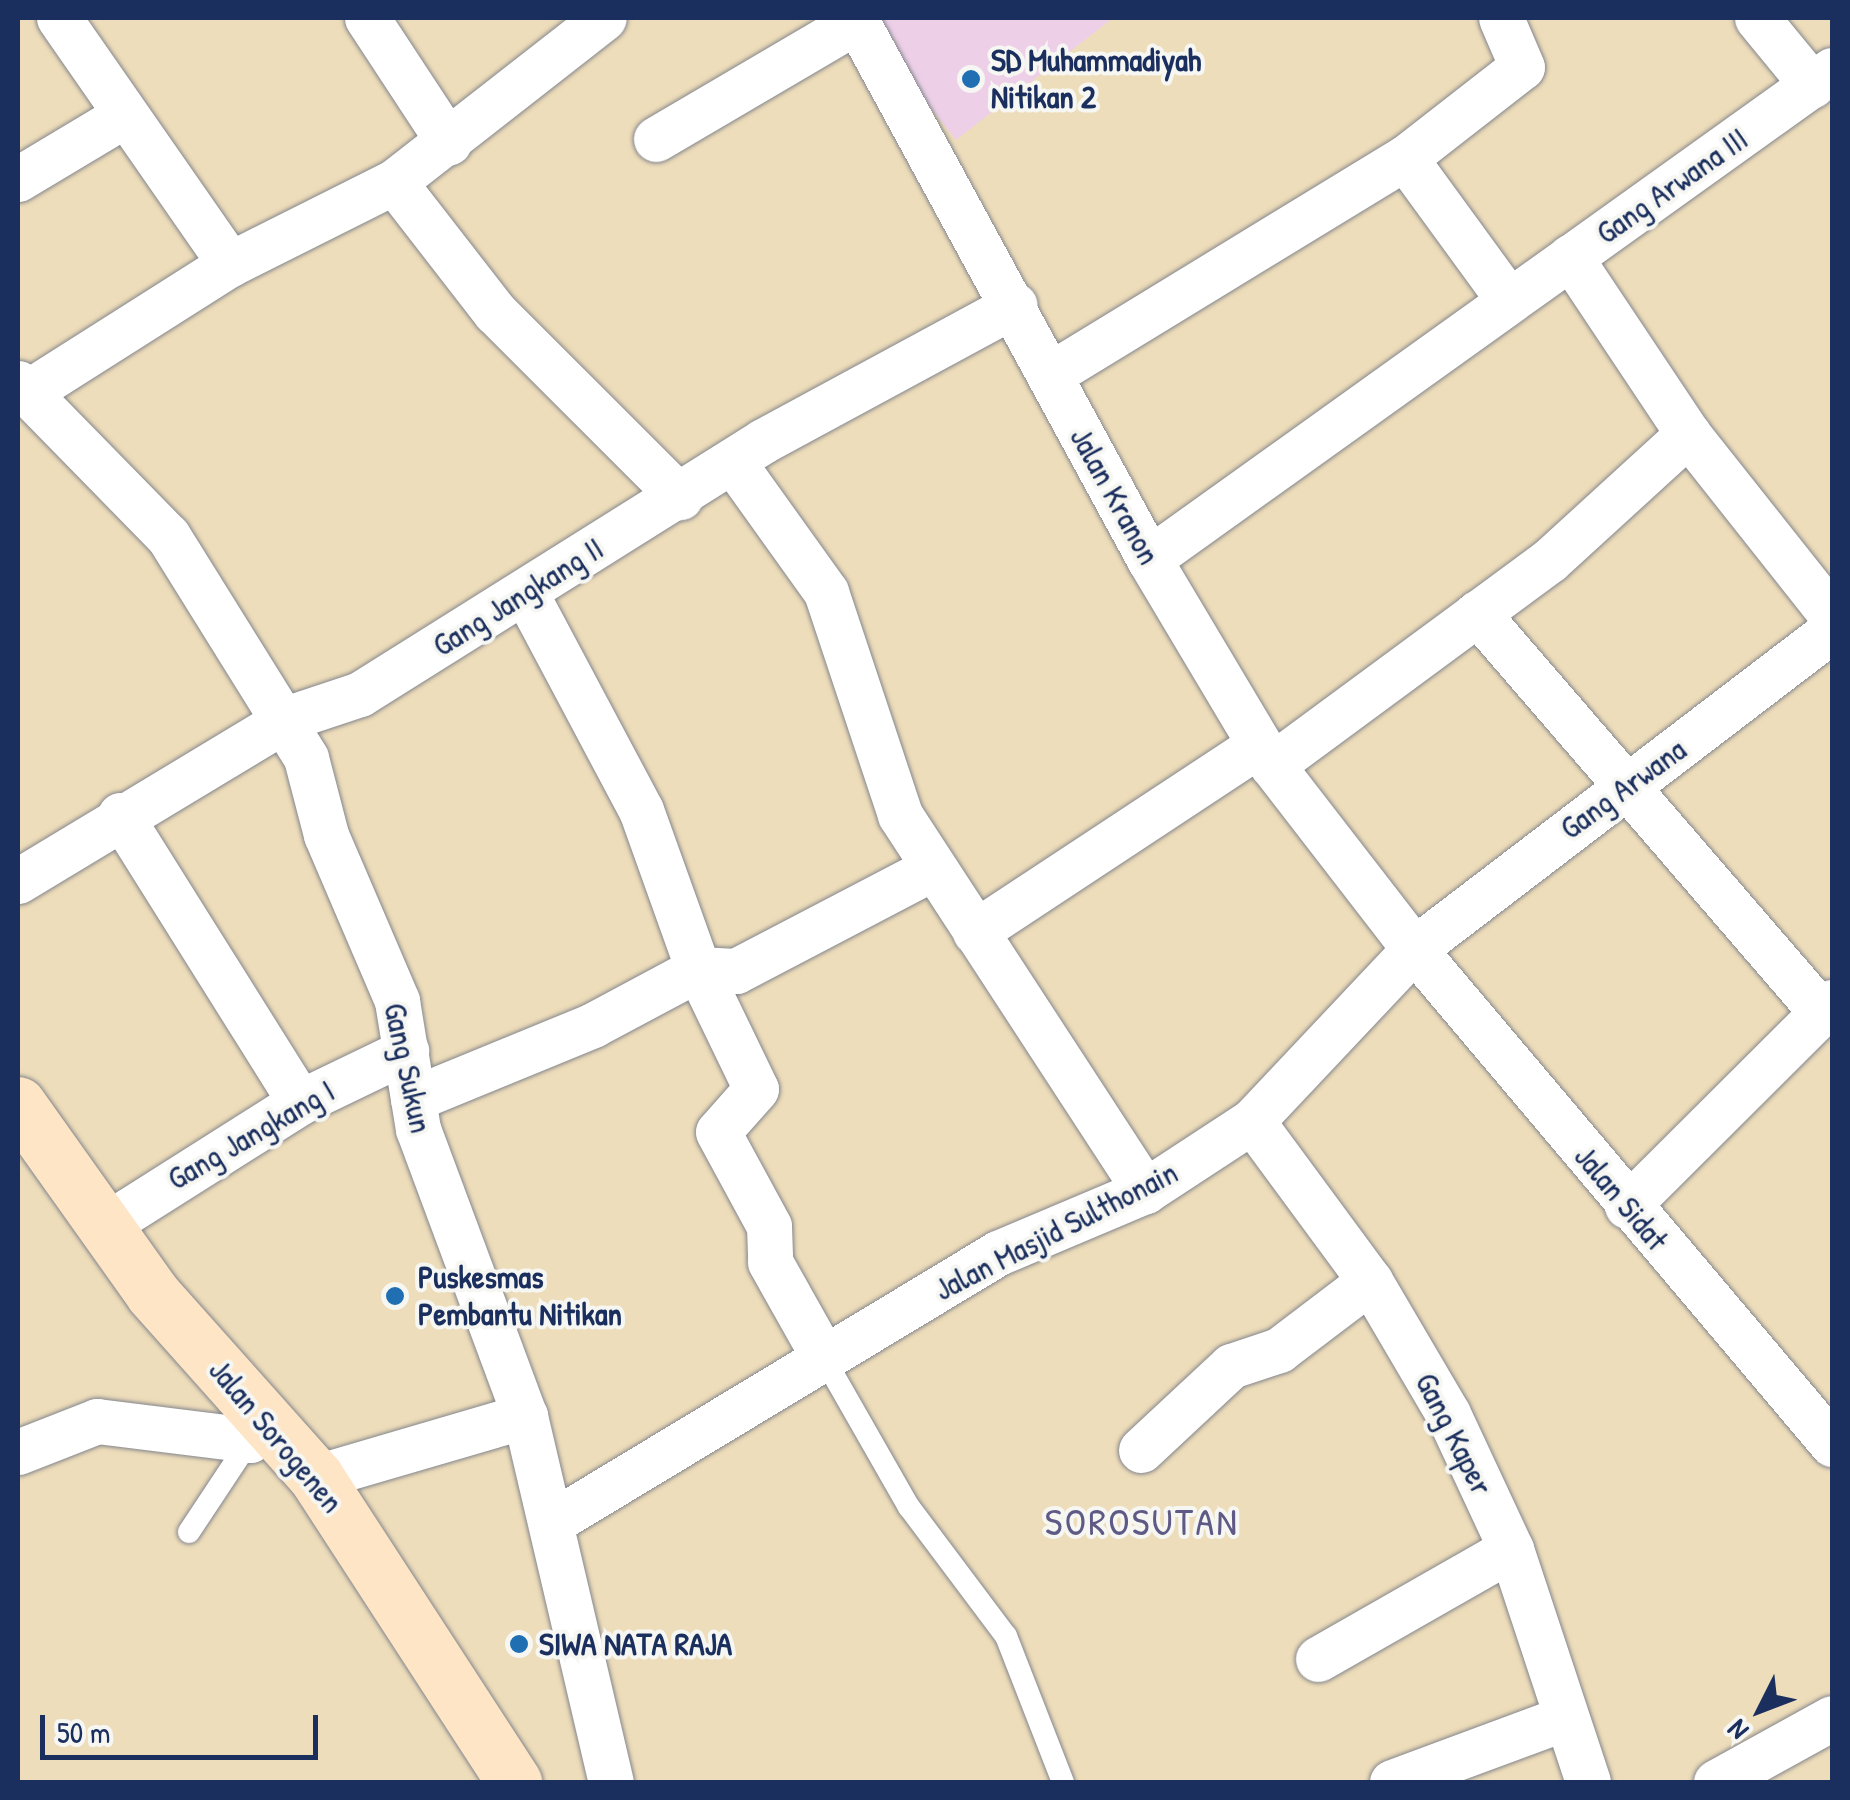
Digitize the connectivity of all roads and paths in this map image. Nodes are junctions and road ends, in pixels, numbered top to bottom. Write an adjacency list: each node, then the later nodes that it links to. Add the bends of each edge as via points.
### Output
1 (59, 18): 8 (street)
2 (368, 18): 10 (street)
3 (604, 18): 10 (street)
4 (1501, 18): 11 (street, via 1522,67)
5 (1758, 18): 7 (street)
6 (856, 19): 9 (street); 17 (street, Jalan Kranon)
7 (1822, 78): 14 (street, Gang Arwana III)
8 (125, 115): 12 (street); 15 (street)
9 (656, 139)
10 (449, 143): 13 (street)
11 (1405, 158): 16 (street); 18 (street)
12 (18, 179)
13 (394, 182): 15 (street); 22 (street, via 495,312)
14 (1570, 257): 16 (street, Gang Arwana III); 20 (street)
15 (230, 264): 19 (street)
16 (1508, 299): 23 (street, Gang Arwana III)
17 (1015, 306): 18 (street, Jalan Kranon); 21 (street, Gang Jangkang II)
18 (1048, 375): 23 (street, Jalan Kranon)
19 (23, 387): 28 (street, Gang Sukun, via 168,536)
20 (1688, 434): 25 (street, via 1550,560); 26 (street)
21 (733, 462): 22 (street, Gang Jangkang II); 32 (street, via 826,592 900,815)
22 (680, 497): 24 (street, Gang Jangkang II)
23 (1148, 559): 29 (street, Jalan Kranon)
24 (524, 592): 28 (street, Gang Jangkang II, via 360,694); 36 (street, via 642,810)
25 (1477, 613): 29 (street); 30 (street)
26 (1832, 616)
27 (1832, 630): 30 (street, Gang Arwana)
28 (288, 718): 31 (street, Gang Jangkang II); 38 (street, Gang Sukun, via 397,1001)
29 (1265, 755): 34 (street); 35 (street, Jalan Kranon)
30 (1625, 783): 35 (street, Gang Arwana); 37 (street)
31 (120, 815): 33 (street, Gang Jangkang II); 40 (street)
32 (933, 868): 34 (street); 36 (street, via 736,972)
33 (18, 880)
34 (975, 932): 43 (street)
35 (1414, 949): 42 (street, Jalan Masjid Sulthonain); 44 (street, Jalan Sidat)
36 (698, 969): 39 (street, via 593,1024); 47 (street, via 756,1089 718,1132 769,1226 770,1262)
37 (1825, 1021): 44 (street)
38 (406, 1051): 39 (street, Gang Sukun); 40 (street, Gang Jangkang I)
39 (414, 1099): 48 (street, Gang Sukun)
40 (300, 1102): 45 (street, Gang Jangkang I)
41 (18, 1104): 45 (main road, Jalan Sorogenen)
42 (1252, 1121): 43 (street, Jalan Masjid Sulthonain); 46 (street, Gang Kaper)
43 (1145, 1191): 47 (street, Jalan Masjid Sulthonain, via 998,1253)
44 (1627, 1206): 50 (street, Jalan Sidat)
45 (101, 1228): 49 (main road, Jalan Sorogenen)
46 (1370, 1281): 51 (street, via 1280,1350 1231,1366); 56 (street, Gang Kaper)
47 (825, 1360): 54 (street, Jalan Masjid Sulthonain); 62 (lane, via 908,1507 1006,1636)
48 (525, 1416): 53 (street); 54 (street, Gang Sukun)
49 (260, 1432): 52 (street, via 125,1418 52,1433); 53 (main road, Jalan Sorogenen); 55 (lane)
50 (1832, 1444)
51 (1141, 1450)
52 (18, 1452)
53 (316, 1478): 60 (main road, Jalan Sorogenen)
54 (552, 1522): 61 (street, Gang Sukun)
55 (188, 1532)
56 (1511, 1549): 57 (street); 59 (street, Gang Kaper)
57 (1318, 1659)
58 (1832, 1718): 65 (street)
59 (1562, 1719): 63 (street); 64 (street, Gang Kaper)
60 (514, 1782)
61 (611, 1782)
62 (1062, 1782)
63 (1392, 1782)
64 (1588, 1782)
65 (1716, 1782)

